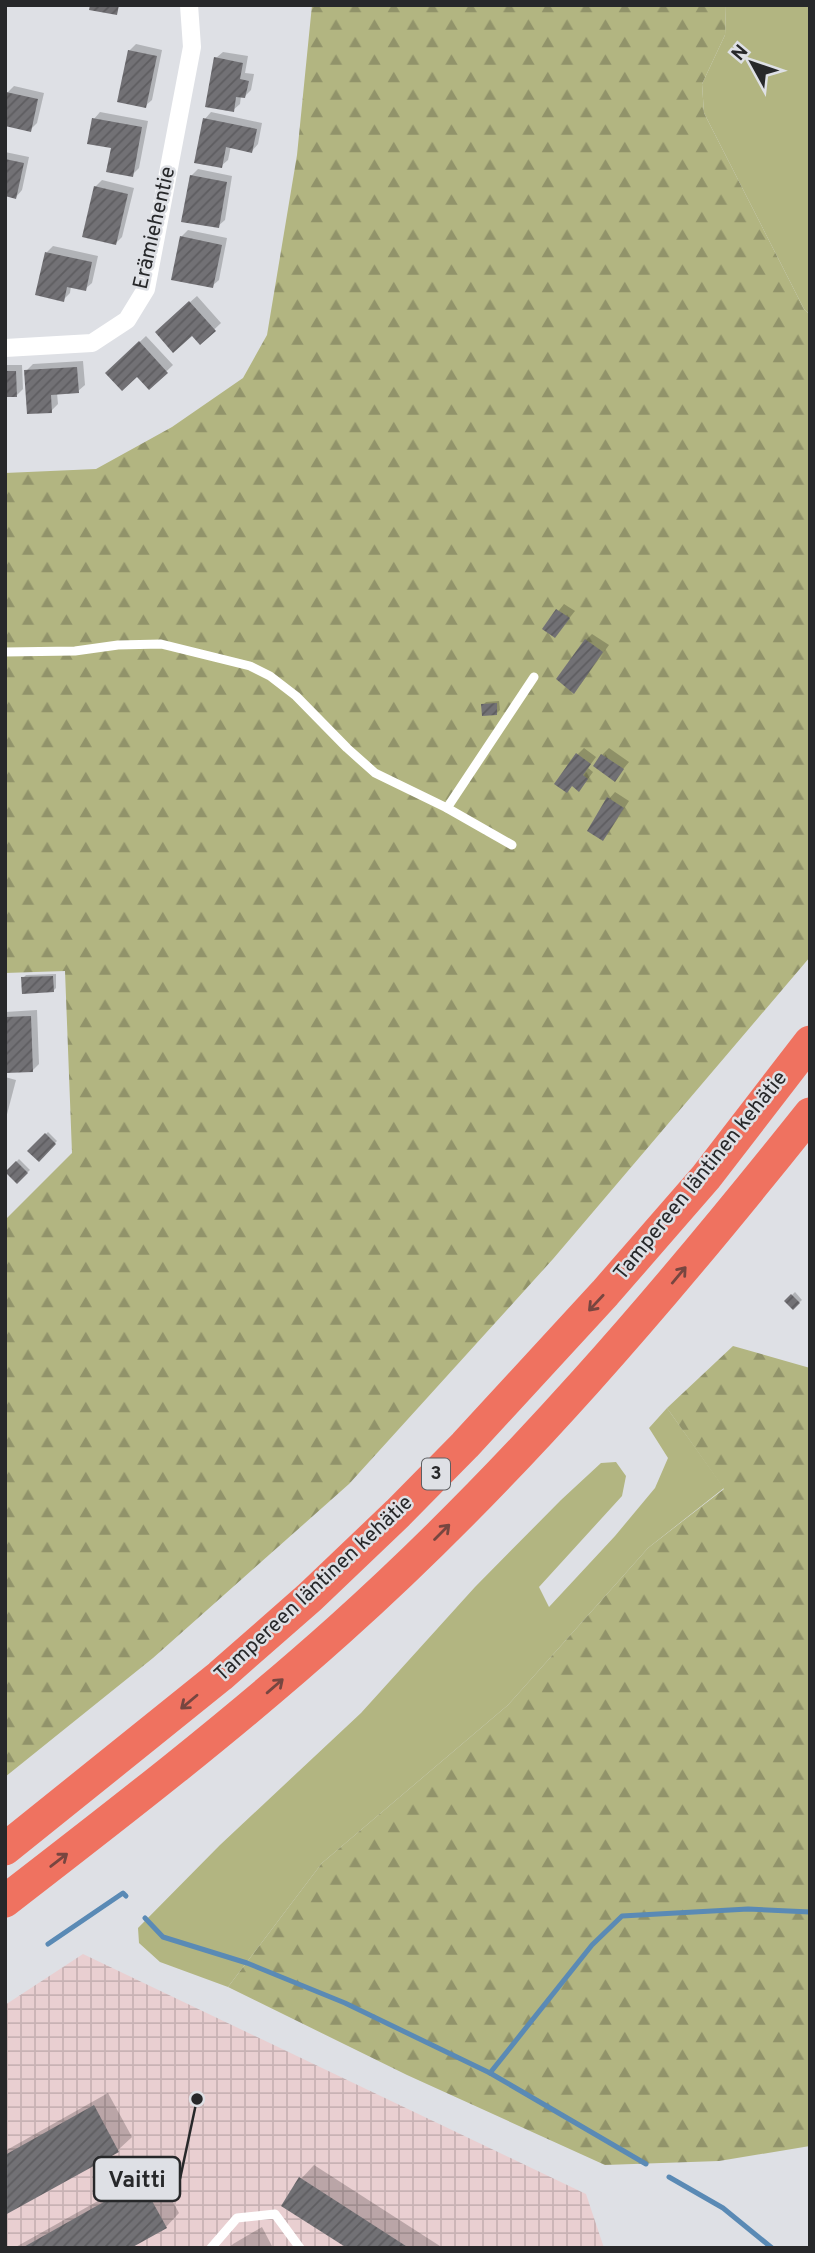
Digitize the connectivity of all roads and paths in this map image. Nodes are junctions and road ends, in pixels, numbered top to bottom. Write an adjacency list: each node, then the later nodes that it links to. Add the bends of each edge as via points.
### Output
1 (189, 5): 2 (street, Erämiehentie, via 192,47 146,289 127,320 92,343)
2 (5, 348)
3 (5, 652): 5 (lane, via 161,644 250,666 296,696 376,773)
4 (534, 677): 5 (lane)
5 (447, 808): 6 (lane)
6 (512, 845)
7 (810, 1041): 9 (highway, Tampereen läntinen kehätie / 3, one-way to 9, via 706,1177 605,1293 398,1513 220,1676)
8 (810, 1114): 10 (highway, Tampereen läntinen kehätie / 3, one-way to 8, via 243,1714 427,1546 508,1466 639,1322)
9 (5, 1849)
10 (5, 1901)
11 (211, 2248): 12 (lane, via 237,2218 275,2214)
12 (300, 2248)

